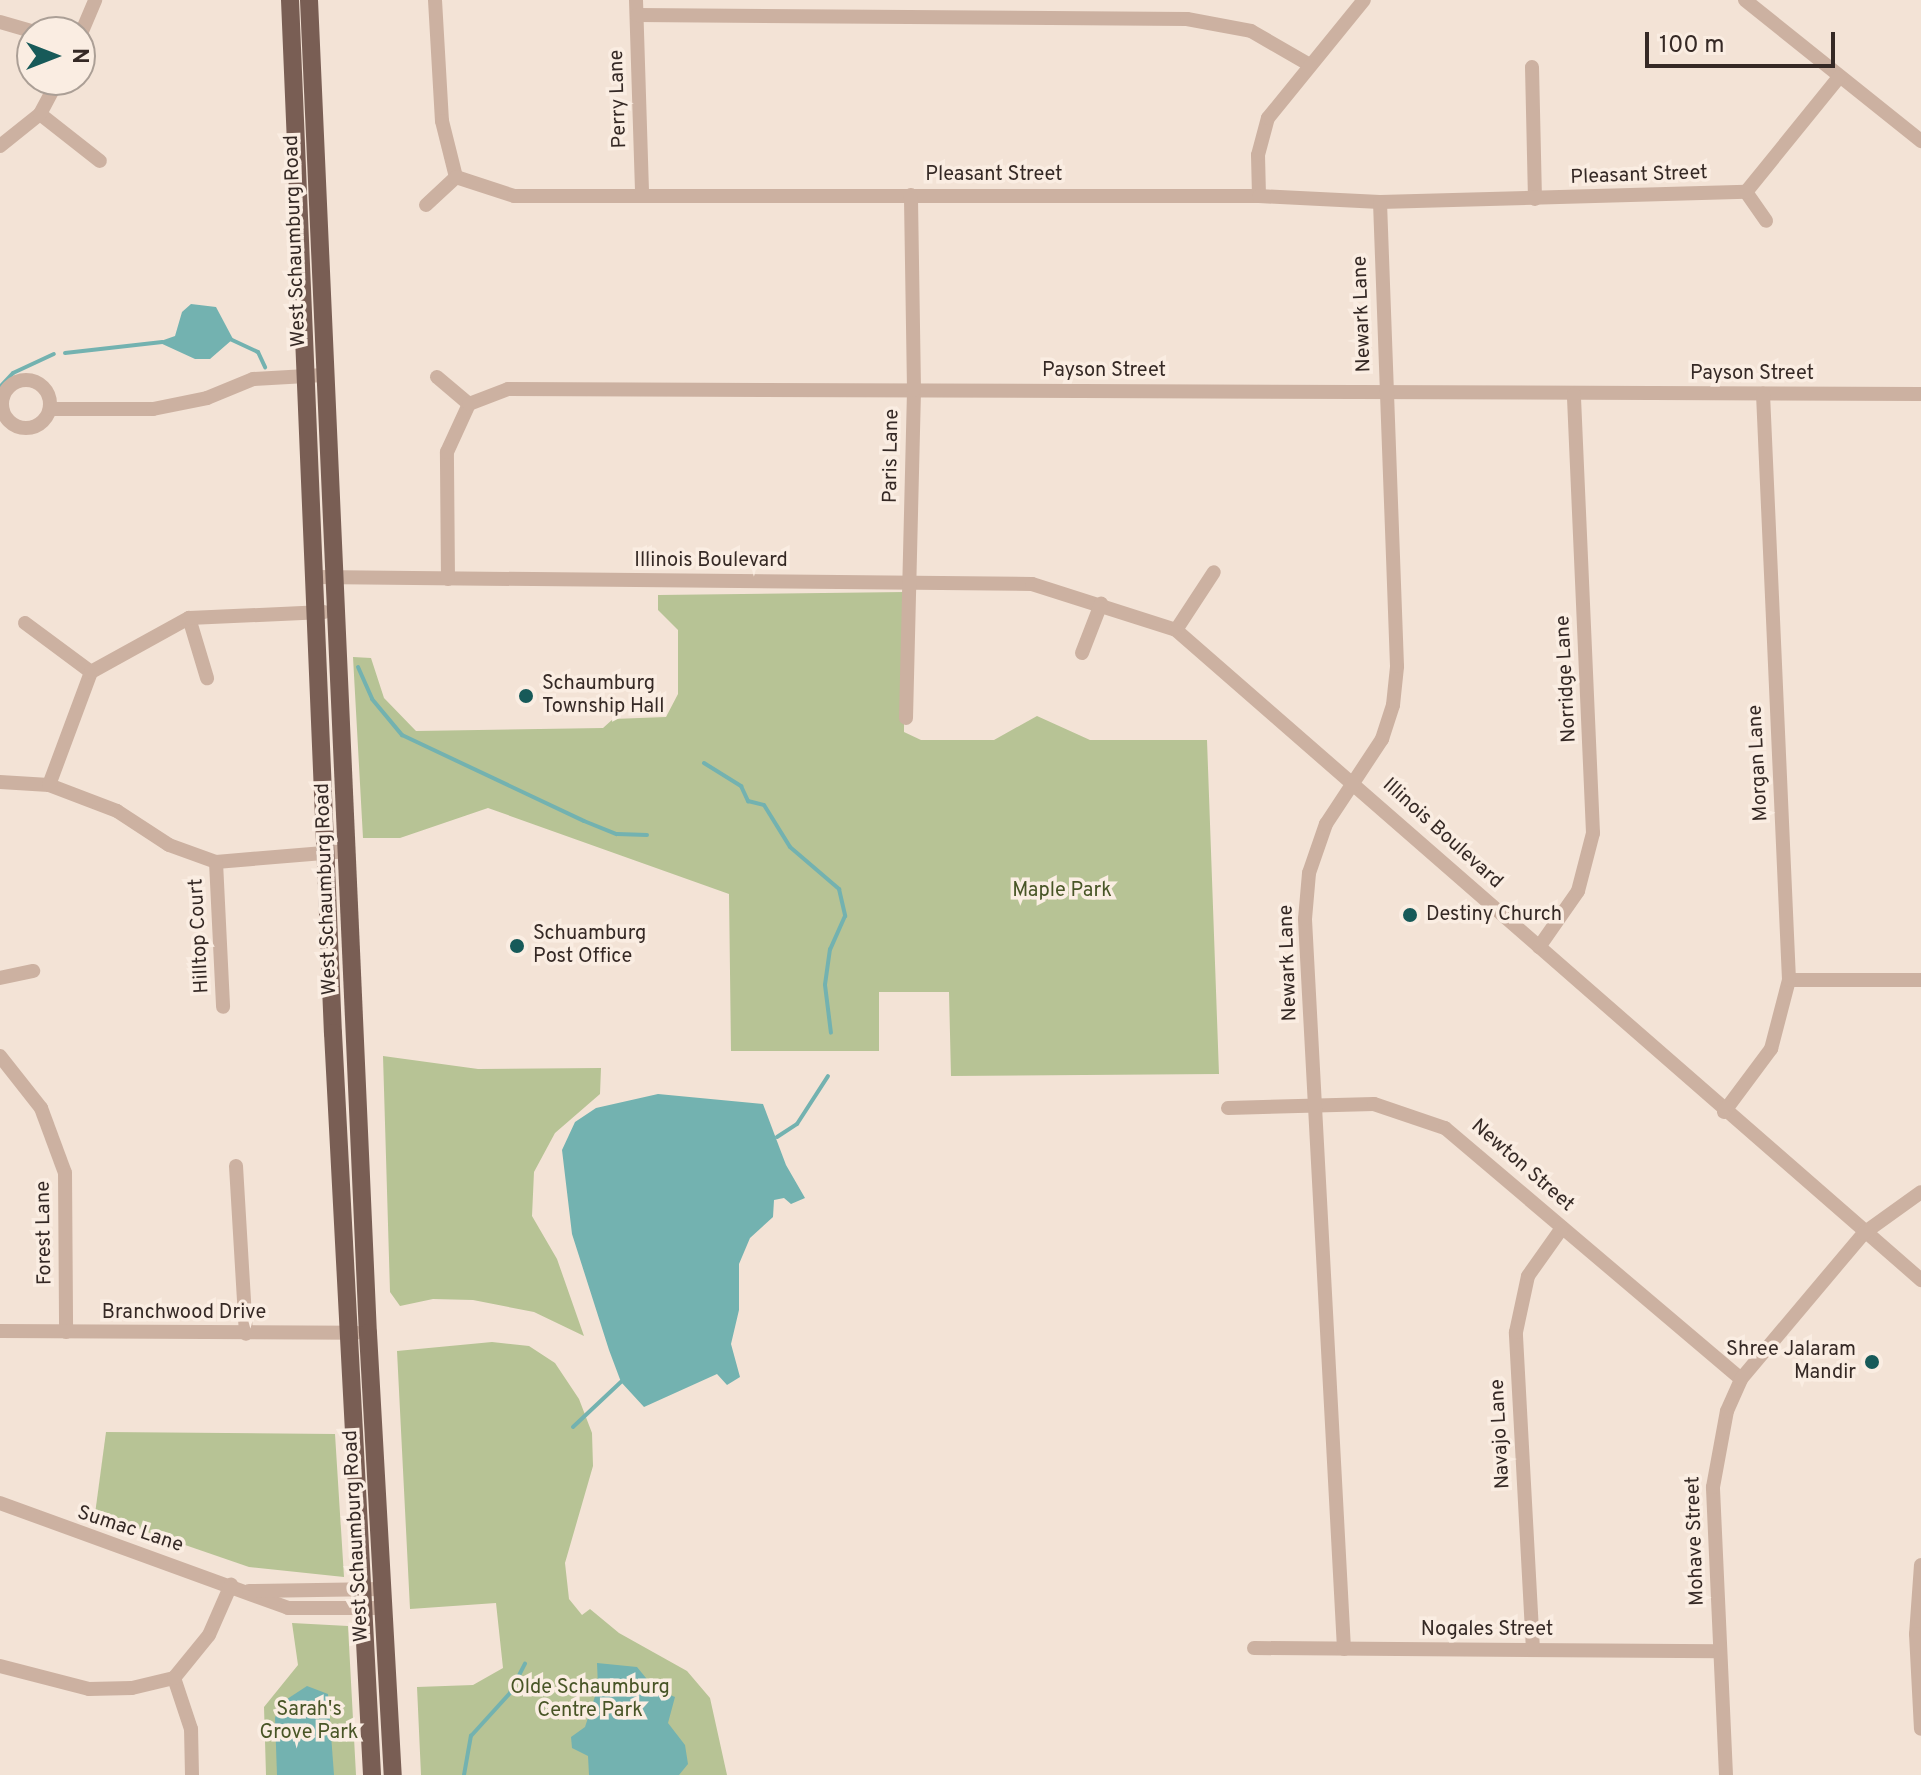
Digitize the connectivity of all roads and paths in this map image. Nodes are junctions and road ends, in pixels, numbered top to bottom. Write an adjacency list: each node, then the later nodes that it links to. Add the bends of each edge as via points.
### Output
1 (290, 0): 24 (main road, West Schaumburg Road)
2 (309, 0): 25 (main road, West Schaumburg Road)
3 (435, 0): 15 (street, via 442,121)
4 (1364, 0): 7 (street)
5 (1745, 0): 9 (street)
6 (636, 8): 7 (street, via 1187,19 1251,31); 18 (street, Perry Lane)
7 (1310, 65): 19 (street, via 1268,118 1258,155)
8 (1532, 67): 20 (street)
9 (1839, 77): 12 (street); 16 (street)
10 (50, 96): 11 (street)
11 (40, 114): 13 (street); 14 (street)
12 (1921, 141)
13 (0, 146)
14 (100, 161)
15 (456, 177): 18 (street, Pleasant Street, via 514,196); 22 (street)
16 (1746, 192): 20 (street, Pleasant Street); 23 (street)
17 (911, 195): 18 (street, Pleasant Street); 19 (street, Pleasant Street); 27 (street, Paris Lane)
18 (642, 196)
19 (1259, 196): 21 (street, Pleasant Street)
20 (1535, 199): 21 (street, Pleasant Street)
21 (1380, 202): 28 (street, Newark Lane)
22 (426, 205)
23 (1766, 221)
24 (304, 375): 25 (street); 33 (street, via 253,379 207,398 164,407); 35 (main road, West Schaumburg Road)
25 (324, 375): 35 (main road, West Schaumburg Road)
26 (437, 377): 32 (street)
27 (914, 390): 28 (street, Payson Street); 32 (street, Payson Street, via 518,389); 37 (street, Paris Lane)
28 (1386, 393): 29 (street, Payson Street); 47 (street, Newark Lane, via 1395,692 1382,739)
29 (1574, 394): 30 (street, Payson Street); 53 (street, Norridge Lane, via 1593,833 1578,891)
30 (1763, 394): 31 (street, Payson Street); 56 (street, Morgan Lane)
31 (1921, 394)
32 (469, 404): 36 (street, via 447,452)
33 (52, 409)
34 (1214, 572): 42 (street)
35 (326, 577): 36 (street, Illinois Boulevard); 39 (main road, West Schaumburg Road)
36 (448, 579): 37 (street, Illinois Boulevard)
37 (910, 582): 38 (street, Illinois Boulevard, via 1032,584); 46 (street, Paris Lane)
38 (1101, 604): 42 (street, Illinois Boulevard); 43 (street)
39 (327, 612): 40 (street); 50 (main road, West Schaumburg Road); 51 (main road, West Schaumburg Road)
40 (189, 618): 44 (street); 45 (street)
41 (25, 623): 44 (street)
42 (1176, 630): 47 (street, Illinois Boulevard)
43 (1082, 653)
44 (91, 672): 49 (street)
45 (207, 678)
46 (906, 718)
47 (1353, 781): 53 (street, Illinois Boulevard); 60 (street, Newark Lane, via 1326,824 1309,873 1305,919)
48 (0, 782): 49 (street)
49 (49, 785): 52 (street, via 117,811 169,845)
50 (348, 851): 51 (street); 71 (main road, West Schaumburg Road)
51 (328, 853): 52 (street); 70 (main road, West Schaumburg Road)
52 (216, 862): 58 (street, Hilltop Court)
53 (1539, 947): 62 (street, Illinois Boulevard)
54 (33, 971): 55 (street)
55 (0, 978)
56 (1789, 980): 57 (street); 62 (street, Morgan Lane, via 1771,1049)
57 (1921, 980)
58 (223, 1007)
59 (0, 1056): 69 (street, Forest Lane, via 41,1108 65,1173)
60 (1315, 1105): 61 (street, Newton Street); 65 (street, Newton Street, via 1374,1104 1445,1128); 80 (street, Newark Lane)
61 (1228, 1108)
62 (1724, 1112): 66 (street, Illinois Boulevard)
63 (236, 1166): 72 (street)
64 (1921, 1192): 66 (street, Mohave Street)
65 (1562, 1228): 73 (street, Newton Street); 81 (street, Navajo Lane, via 1528,1276 1516,1332)
66 (1864, 1233): 67 (street, Illinois Boulevard); 73 (street, Mohave Street)
67 (1921, 1280)
68 (0, 1331): 69 (street, Branchwood Drive)
69 (66, 1332): 72 (street, Branchwood Drive)
70 (348, 1333): 71 (street, Branchwood Drive); 72 (street, Branchwood Drive); 78 (main road, West Schaumburg Road)
71 (368, 1333): 77 (main road, West Schaumburg Road)
72 (246, 1334)
73 (1741, 1379): 82 (street, Mohave Street, via 1727,1411 1713,1473)
74 (0, 1503): 76 (street, Sumac Lane)
75 (1921, 1565): 85 (street, via 1916,1634)
76 (231, 1585): 78 (street, Sumac Lane, via 248,1591); 84 (street, via 209,1635)
77 (381, 1598): 78 (street, Sumac Lane); 88 (main road, West Schaumburg Road)
78 (362, 1600): 87 (main road, West Schaumburg Road)
79 (1254, 1648): 80 (street, Nogales Street)
80 (1344, 1649): 81 (street, Nogales Street)
81 (1533, 1650): 82 (street, Nogales Street)
82 (1720, 1651): 89 (street, Mohave Street)
83 (0, 1666): 84 (street, via 89,1689 132,1688)
84 (174, 1678): 86 (street, via 191,1729)
85 (1921, 1729)
86 (192, 1775)
87 (372, 1775)
88 (393, 1775)
89 (1726, 1775)

